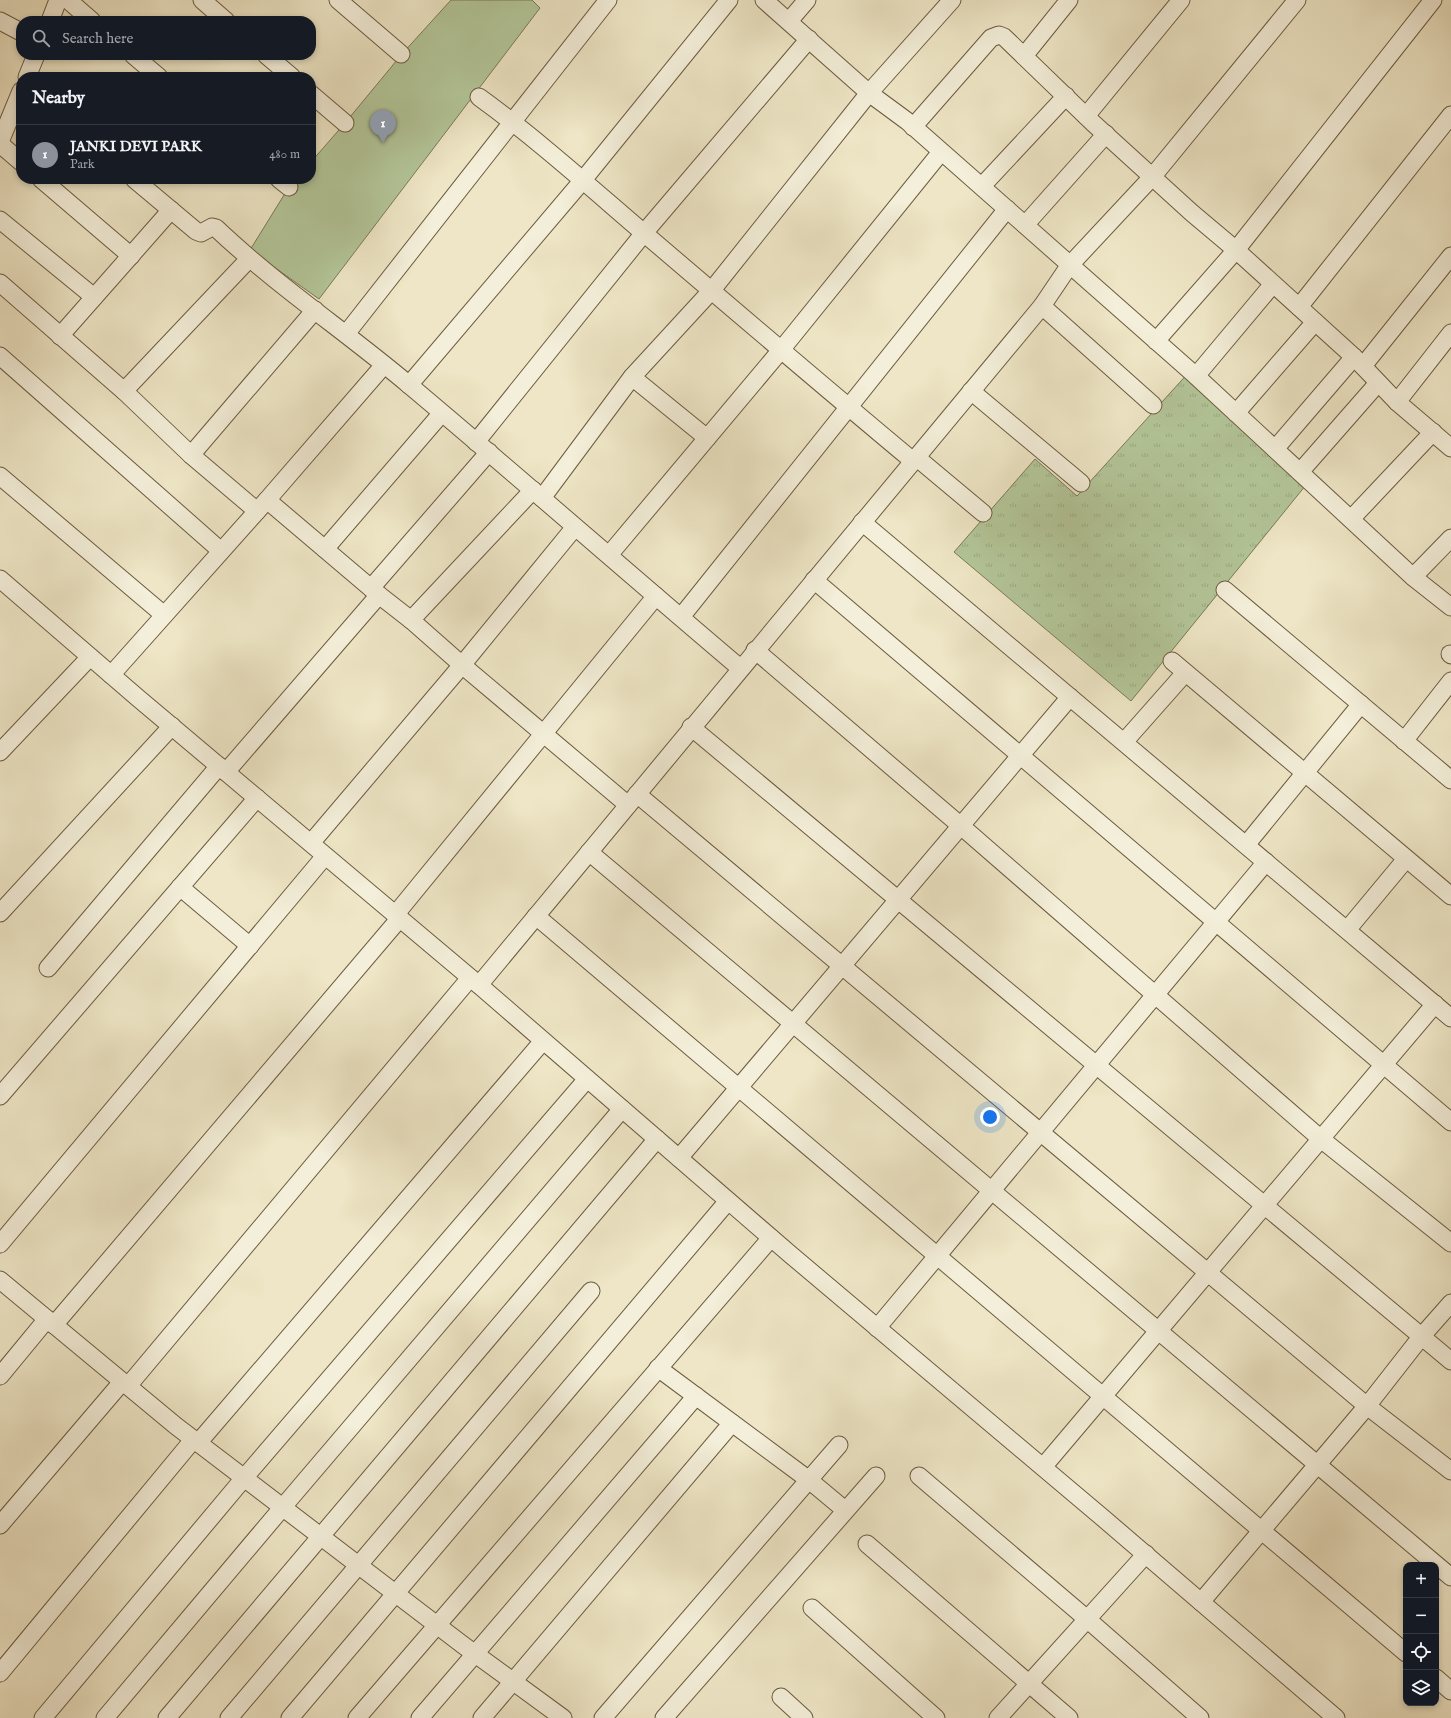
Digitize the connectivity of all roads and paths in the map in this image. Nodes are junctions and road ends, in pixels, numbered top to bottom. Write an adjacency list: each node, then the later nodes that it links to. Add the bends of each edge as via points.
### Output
1 (58, 0): 14 (street)
2 (68, 0): 15 (street)
3 (338, 0): 21 (street)
4 (608, 0): 36 (street)
5 (729, 0): 44 (street)
6 (764, 0): 18 (street)
7 (807, 0): 18 (street)
8 (952, 0): 29 (street)
9 (1069, 0): 22 (street)
10 (1181, 0): 35 (street)
11 (1297, 0): 43 (street)
12 (1433, 0): 53 (street)
13 (208, 2): 16 (street)
14 (52, 16)
15 (86, 16)
16 (221, 16)
17 (0, 21): 19 (street)
18 (789, 21): 20 (street)
19 (16, 29)
20 (809, 39): 29 (street); 52 (street)
21 (402, 54)
22 (1024, 56): 30 (street); 38 (street, via 1004,37 999,35 990,38)
23 (34, 60): 26 (street)
24 (139, 60): 27 (street)
25 (272, 60): 28 (street)
26 (29, 72)
27 (153, 72)
28 (286, 72)
29 (869, 93): 38 (street); 60 (street)
30 (1066, 96): 35 (street); 47 (street)
31 (479, 97): 36 (street)
32 (316, 98): 37 (street)
33 (16, 103): 40 (street)
34 (1451, 115): 63 (street)
35 (1086, 116): 39 (street)
36 (513, 122): 44 (street); 67 (street)
37 (345, 123)
38 (913, 127): 41 (street)
39 (1106, 134): 43 (street); 51 (street)
40 (0, 143): 42 (street)
41 (941, 152): 47 (street); 70 (street)
42 (16, 157)
43 (1153, 176): 53 (street); 57 (street)
44 (583, 180): 52 (street); 77 (street)
45 (46, 184): 54 (street)
46 (140, 184): 49 (street)
47 (982, 186): 48 (street)
48 (1007, 209): 51 (street); 82 (street)
49 (171, 210): 54 (street); 56 (street, via 196,231 201,233 212,227 216,228)
50 (0, 220): 61 (street)
51 (1025, 225): 57 (street)
52 (644, 233): 60 (street); 87 (street)
53 (1236, 250): 59 (street); 69 (street)
54 (130, 256): 61 (street)
55 (1451, 256): 72 (street)
56 (249, 259): 64 (street); 79 (street)
57 (1070, 266): 62 (street); 69 (street)
58 (0, 283): 68 (street)
59 (1272, 284): 63 (street); 74 (street)
60 (712, 290): 70 (street); 75 (street)
61 (94, 298): 68 (street)
62 (1042, 306): 78 (street); 81 (street)
63 (1299, 307): 65 (street)
64 (315, 310): 67 (street); 90 (street)
65 (1315, 322): 72 (street); 83 (street)
66 (1451, 333): 80 (street)
67 (346, 334): 73 (street)
68 (60, 336): 79 (street)
69 (1156, 341): 74 (street)
70 (781, 350): 82 (street); 86 (street)
71 (0, 356): 103 (street)
72 (1359, 362): 76 (street); 89 (street)
73 (384, 365): 77 (street); 96 (street)
74 (1196, 376): 83 (street)
75 (632, 377): 86 (street); 95 (street)
76 (1378, 383): 80 (street); 92 (street)
77 (409, 385): 84 (street)
78 (971, 390): 91 (street); 94 (street)
79 (124, 391): 90 (street)
80 (1397, 402): 85 (street)
81 (1153, 405)
82 (848, 406): 91 (street); 113 (street)
83 (1236, 413): 89 (street)
84 (441, 414): 87 (street); 102 (street)
85 (1433, 432): 88 (street); 98 (street)
86 (708, 438): 104 (street)
87 (482, 447): 95 (street); 109 (street)
88 (1451, 448)
89 (1275, 449): 92 (street)
90 (192, 455): 96 (street)
91 (915, 459): 97 (street); 99 (street)
92 (1300, 472): 98 (street)
93 (0, 476): 112 (street)
94 (1081, 483)
95 (538, 494): 100 (street); 114 (street)
96 (262, 506): 102 (street); 103 (street)
97 (983, 513)
98 (1351, 519): 105 (street)
99 (862, 522): 106 (street); 123 (street)
100 (575, 528): 104 (street); 118 (street)
101 (1451, 538): 105 (street)
102 (325, 549): 109 (street)
103 (221, 551): 112 (street)
104 (609, 555): 110 (street)
105 (1413, 577): 111 (street)
106 (814, 580): 115 (street); 131 (street)
107 (2, 585): 116 (street)
108 (1225, 590): 124 (street)
109 (375, 592): 114 (street); 132 (street)
110 (656, 596): 113 (street); 127 (street)
111 (1451, 607)
112 (164, 615): 121 (street)
113 (680, 617): 119 (street)
114 (411, 620): 118 (street)
115 (755, 650): 119 (street); 137 (street)
116 (90, 657): 121 (street); 130 (street)
117 (1172, 661): 120 (street)
118 (462, 664): 127 (street); 138 (street)
119 (740, 668): 126 (street)
120 (1185, 673): 129 (street); 133 (street)
121 (111, 675): 125 (street)
122 (1451, 681): 128 (street)
123 (1070, 697): 129 (street); 131 (street)
124 (1361, 704): 128 (street); 133 (street)
125 (172, 726): 132 (street); 147 (street)
126 (691, 727): 136 (street); 146 (street)
127 (544, 734): 136 (street); 148 (street)
128 (1404, 741): 134 (street)
129 (1124, 742): 139 (street)
130 (0, 752)
131 (1020, 756): 137 (street); 150 (street)
132 (222, 769): 135 (street); 154 (street)
133 (1305, 773): 139 (street); 142 (street)
134 (1451, 780)
135 (257, 798): 138 (street); 144 (street)
136 (632, 799): 140 (street); 153 (street)
137 (961, 826): 146 (street); 156 (street)
138 (311, 843): 141 (street)
139 (1246, 845): 143 (street)
140 (589, 852): 149 (street); 159 (street)
141 (325, 856): 148 (street); 152 (street)
142 (1406, 858): 145 (street); 151 (street)
143 (1266, 862): 150 (street); 151 (street)
144 (180, 887): 152 (street); 165 (street)
145 (1451, 896)
146 (898, 900): 153 (street); 162 (street)
147 (0, 912)
148 (397, 916): 155 (street); 183 (street)
149 (536, 916): 155 (street); 164 (street)
150 (1217, 923): 156 (street); 161 (street)
151 (1346, 930): 157 (street)
152 (250, 946): 177 (street)
153 (842, 966): 159 (street); 168 (street)
154 (48, 968)
155 (474, 982): 160 (street); 190 (street)
156 (1156, 996): 162 (street); 170 (street)
157 (1435, 1004): 158 (street); 161 (street)
158 (1451, 1018)
159 (793, 1024): 164 (street); 172 (street)
160 (543, 1041): 163 (street); 195 (street)
161 (1384, 1065): 167 (street); 170 (street)
162 (1097, 1066): 168 (street); 174 (street)
163 (587, 1079): 166 (street); 202 (street)
164 (739, 1088): 171 (street); 178 (street)
165 (0, 1096)
166 (622, 1109): 169 (street); 204 (street)
167 (1451, 1122)
168 (1041, 1132): 172 (street); 179 (street)
169 (657, 1139): 171 (street); 208 (street)
170 (1321, 1139): 174 (street); 176 (street)
171 (679, 1158): 173 (street)
172 (992, 1191): 178 (street); 185 (street)
173 (728, 1201): 175 (street); 213 (street)
174 (1264, 1206): 179 (street); 186 (street)
175 (771, 1238): 184 (street); 188 (street)
176 (1451, 1243)
177 (0, 1244)
178 (938, 1256): 184 (street); 192 (street)
179 (1208, 1273): 185 (street); 193 (street)
180 (0, 1280): 183 (street)
181 (591, 1291): 211 (street)
182 (1451, 1303): 186 (street)
183 (51, 1322): 189 (street); 190 (street)
184 (877, 1328): 198 (street)
185 (1158, 1331): 192 (street); 197 (street)
186 (1421, 1337): 187 (street); 193 (street)
187 (1451, 1361)
188 (658, 1368): 191 (street); 217 (street)
189 (0, 1376)
190 (125, 1384): 195 (street); 206 (street)
191 (696, 1396): 194 (street); 219 (street)
192 (1103, 1396): 198 (street); 207 (street)
193 (1367, 1406): 197 (street); 199 (street)
194 (732, 1423): 203 (street); 221 (street)
195 (196, 1442): 202 (street); 220 (street)
196 (839, 1445): 203 (street)
197 (1317, 1465): 207 (street); 212 (street)
198 (1043, 1467): 210 (street)
199 (1451, 1471)
200 (876, 1476): 205 (street)
201 (918, 1476): 216 (street)
202 (244, 1478): 204 (street); 227 (street)
203 (808, 1480): 205 (street); 236 (street)
204 (282, 1508): 208 (street); 228 (street)
205 (845, 1510): 237 (street)
206 (0, 1526)
207 (1262, 1530): 214 (street); 218 (street)
208 (320, 1536): 211 (street); 229 (street)
209 (867, 1544): 223 (street)
210 (1146, 1554): 214 (street); 216 (street)
211 (359, 1566): 213 (street); 230 (street)
212 (1451, 1577)
213 (396, 1594): 217 (street); 231 (street)
214 (1201, 1602): 243 (street)
215 (812, 1608): 239 (street)
216 (1087, 1619): 223 (street); 242 (street)
217 (437, 1625): 219 (street); 232 (street)
218 (1403, 1650)
219 (475, 1653): 221 (street); 233 (street)
220 (0, 1673)
221 (513, 1681): 226 (street); 234 (street)
222 (1439, 1681): 224 (street)
223 (1029, 1683): 240 (street); 241 (street)
224 (1451, 1691)
225 (781, 1697): 238 (street)
226 (544, 1713): 235 (street)
227 (43, 1718)
228 (105, 1718)
229 (167, 1718)
230 (229, 1718)
231 (290, 1718)
232 (357, 1718)
233 (420, 1718)
234 (482, 1718)
235 (563, 1718)
236 (603, 1718)
237 (664, 1718)
238 (804, 1718)
239 (936, 1718)
240 (998, 1718)
241 (1069, 1718)
242 (1200, 1718)
243 (1336, 1718)

